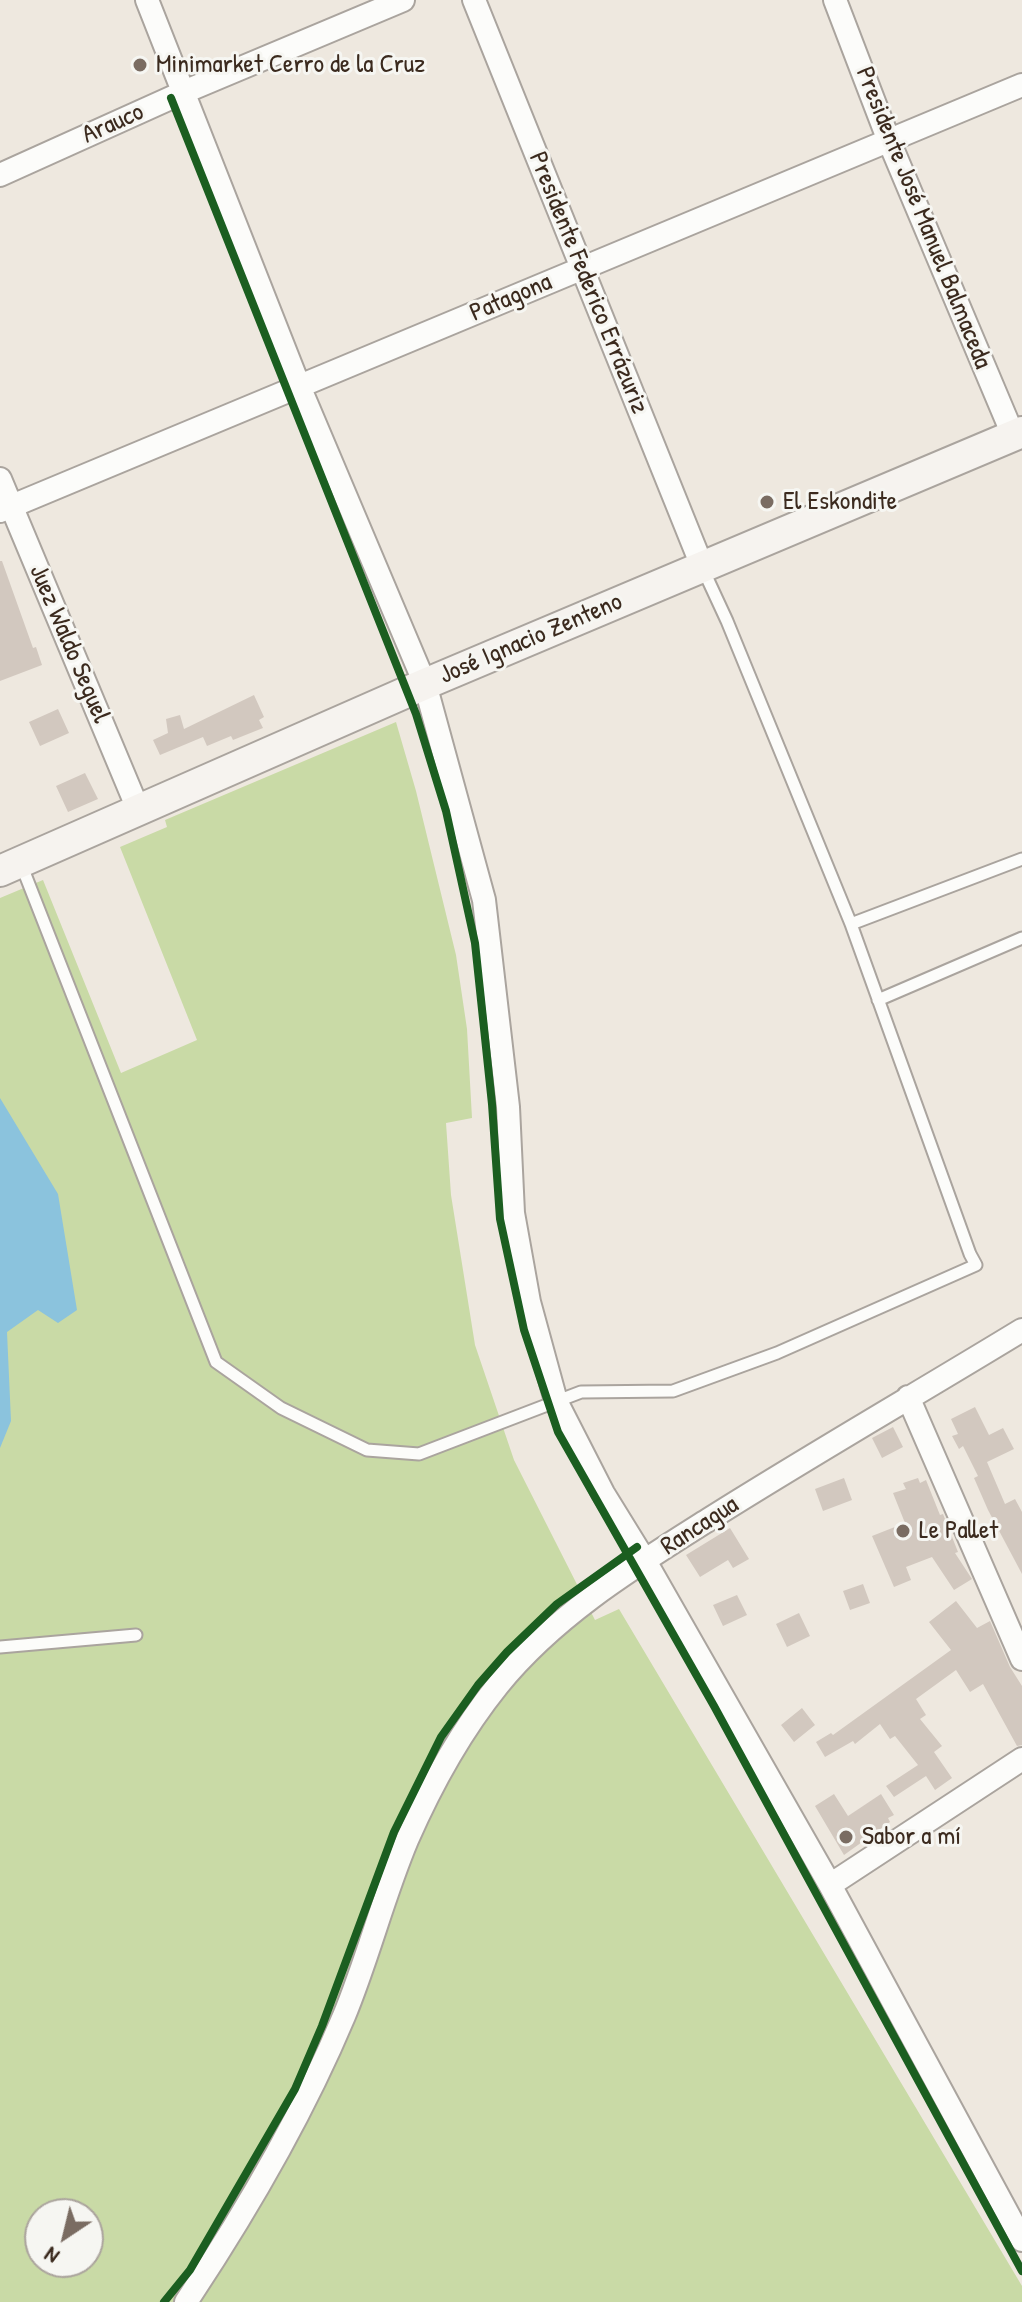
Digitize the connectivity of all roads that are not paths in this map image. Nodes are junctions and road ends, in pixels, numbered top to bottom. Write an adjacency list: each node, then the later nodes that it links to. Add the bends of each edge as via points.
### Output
1 (147, 0): 6 (street)
2 (403, 0): 6 (street, Arauco)
3 (474, 0): 9 (street, Presidente Federico Errázuriz)
4 (835, 0): 7 (street, Presidente José Manuel Balmaceda)
5 (1022, 85): 7 (street, Patagona)
6 (184, 92): 8 (street, Arauco); 10 (street)
7 (889, 141): 9 (street, Patagona); 11 (street, Presidente José Manuel Balmaceda)
8 (0, 175)
9 (582, 268): 10 (street, Patagona); 14 (street, Presidente Federico Errázuriz)
10 (299, 386): 13 (street, Patagona); 15 (street)
11 (1018, 434): 14 (street, José Ignacio Zenteno)
12 (0, 479): 13 (street, Juez Waldo Seguel)
13 (6, 508): 16 (street, Juez Waldo Seguel)
14 (702, 566): 15 (street, José Ignacio Zenteno); 19 (lane)
15 (425, 684): 16 (street, José Ignacio Zenteno); 24 (street, via 484,900 508,1107 513,1213 529,1302)
16 (138, 809): 18 (street, José Ignacio Zenteno)
17 (1022, 859): 19 (lane)
18 (10, 867): 24 (lane, via 216,1362 281,1408 367,1450 419,1454)
19 (851, 924): 21 (lane)
20 (1022, 938): 21 (lane)
21 (878, 1000): 24 (lane, via 976,1265 777,1353 673,1391 581,1392)
22 (1022, 1330): 23 (street, Rancagua)
23 (908, 1397): 25 (street, Rancagua); 28 (street)
24 (556, 1401): 25 (street)
25 (645, 1561): 30 (street); 33 (street, Rancagua, via 573,1610 537,1643 498,1685 451,1754 407,1841 345,2013 313,2084)
26 (136, 1635): 27 (lane)
27 (0, 1647)
28 (1022, 1659)
29 (1022, 1759): 30 (street)
30 (830, 1885): 31 (street)
31 (1015, 2208): 32 (street)
32 (1022, 2240)
33 (186, 2302)

